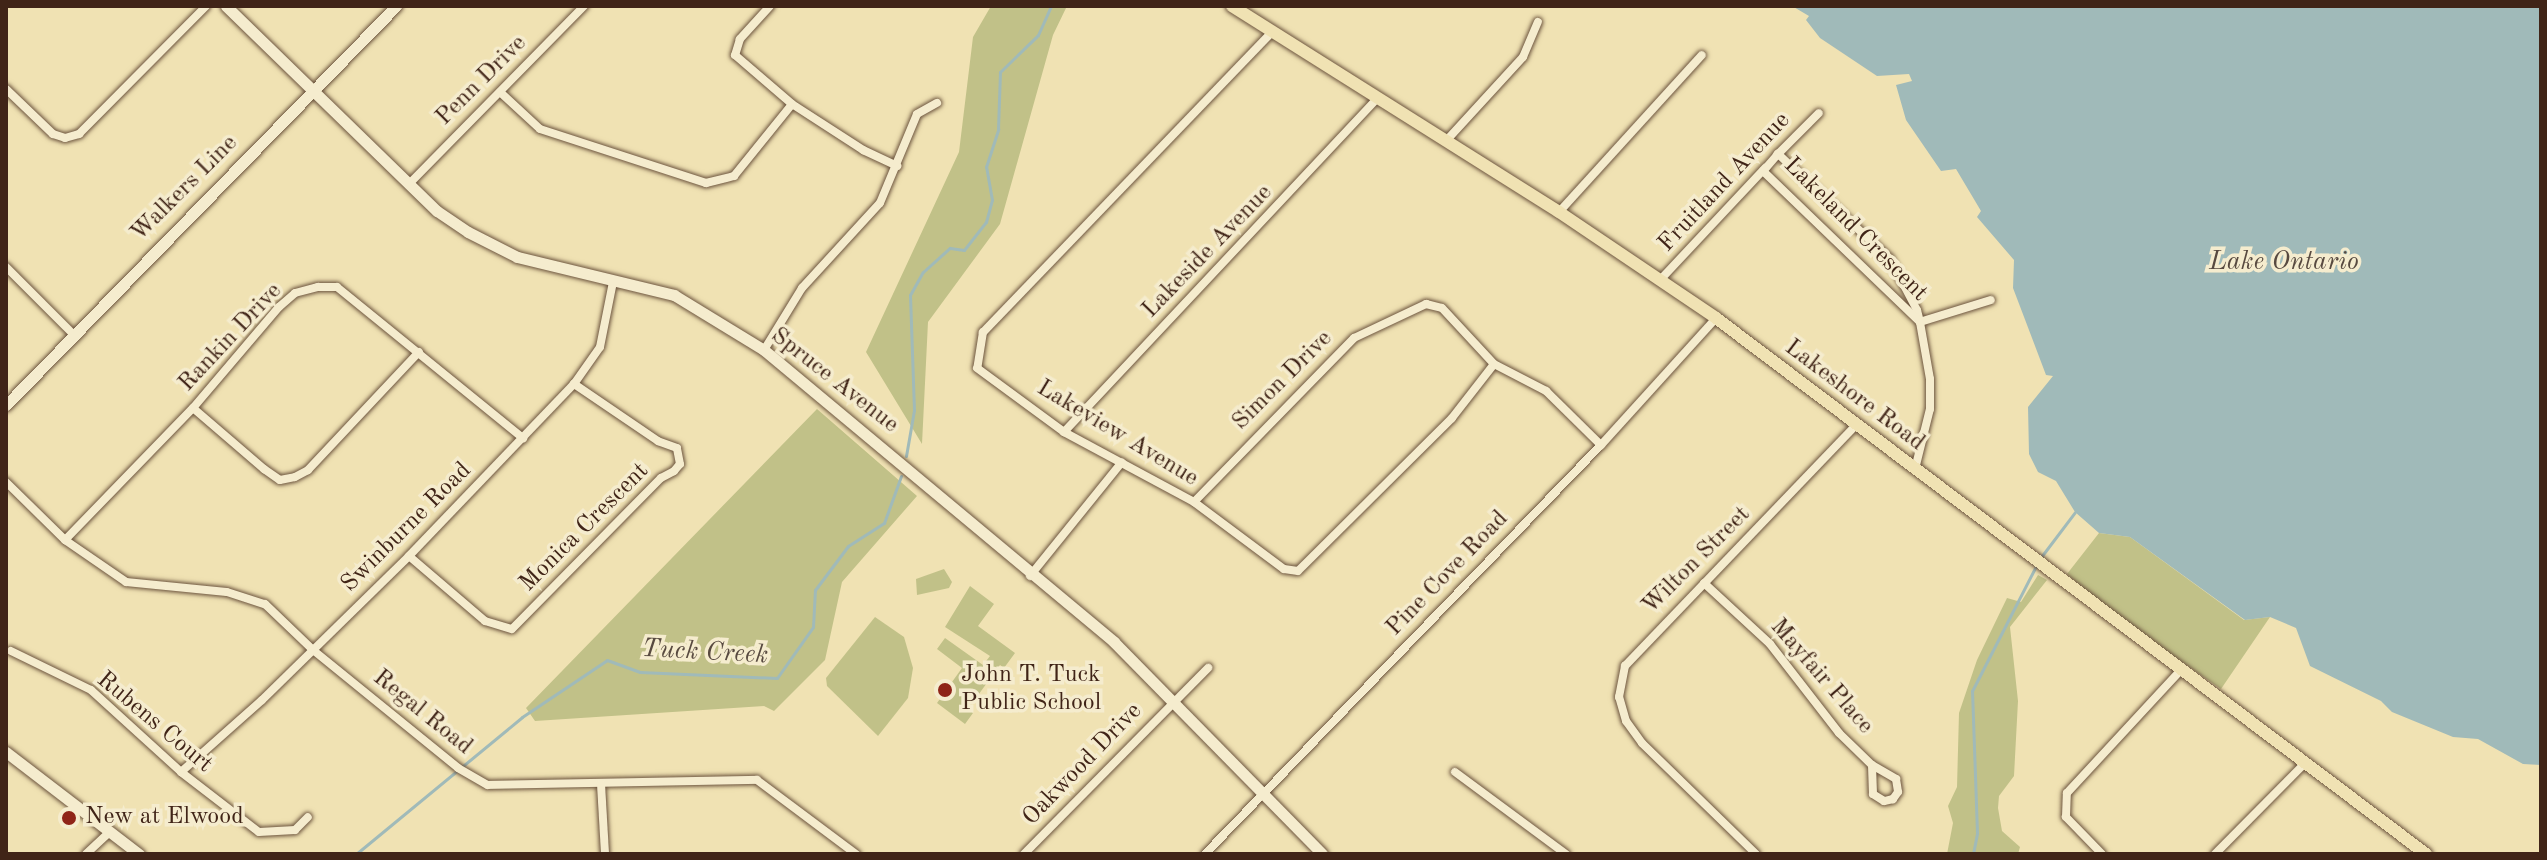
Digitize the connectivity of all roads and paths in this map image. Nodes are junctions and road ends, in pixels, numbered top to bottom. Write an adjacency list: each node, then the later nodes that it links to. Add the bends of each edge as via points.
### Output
1 (206, 6): 10 (street, via 79,134 53,134)
2 (226, 6): 11 (street, Spruce Avenue)
3 (396, 6): 11 (street, Walkers Line)
4 (584, 6): 12 (street, Penn Drive)
5 (770, 6): 15 (street, via 733,52)
6 (1232, 6): 8 (main road, Lakeshore Road)
7 (1538, 22): 17 (street, via 1523,57)
8 (1272, 32): 13 (main road, Lakeshore Road); 36 (street, Lakeview Avenue, via 983,332 977,368)
9 (1702, 55): 21 (street)
10 (6, 89)
11 (312, 91): 20 (street, Spruce Avenue); 28 (street, Walkers Line)
12 (500, 92): 15 (street, via 540,129 706,183 734,176); 20 (street, Penn Drive)
13 (1378, 98): 17 (main road, Lakeshore Road); 36 (street, Lakeside Avenue)
14 (937, 103): 19 (street, via 917,114)
15 (792, 104): 19 (street)
16 (1819, 113): 18 (street, Fruitland Avenue)
17 (1446, 141): 21 (main road, Lakeshore Road)
18 (1778, 154): 23 (street, Fruitland Avenue); 27 (street, Lakeland Crescent, via 1890,259); 27 (street, Lakeland Crescent, via 1763,171)
19 (898, 166): 29 (street, via 880,203 802,288)
20 (409, 184): 24 (street, Spruce Avenue, via 468,232 517,257)
21 (1559, 212): 23 (main road, Lakeshore Road)
22 (6, 267): 28 (street)
23 (1660, 280): 26 (main road, Lakeshore Road)
24 (613, 282): 29 (street, Spruce Avenue, via 674,295); 32 (street, Swinburne Road, via 600,347)
25 (1991, 300): 27 (street, Lakeland Crescent)
26 (1716, 318): 35 (main road, Lakeshore Road); 38 (street, Pine Cove Road)
27 (1920, 322): 40 (street, Lakeland Crescent, via 1930,409)
28 (73, 334): 33 (street, Walkers Line)
29 (764, 350): 45 (street, Spruce Avenue)
30 (419, 352): 34 (street, Rankin Drive, via 337,287 318,287 295,293 279,307); 34 (street, via 308,470 295,477 280,480); 37 (street, Rankin Drive)
31 (1494, 364): 38 (street, Simon Drive, via 1546,391); 42 (street, Simon Drive, via 1442,308 1426,304 1409,309 1344,347); 42 (street, Lakeview Avenue, via 1442,429 1298,571 1284,569)
32 (574, 384): 37 (street, Swinburne Road); 44 (street, Monica Crescent, via 658,441 677,448 680,464 512,629 485,621)
33 (6, 405)
34 (193, 408): 43 (street, Rankin Drive)
35 (1856, 425): 40 (main road, Lakeshore Road); 46 (street, Wilton Street)
36 (1064, 432): 39 (street, Lakeview Avenue)
37 (523, 438): 44 (street, Swinburne Road)
38 (1601, 445): 58 (street, Pine Cove Road)
39 (1122, 462): 42 (street, Lakeview Avenue); 45 (street)
40 (1915, 470): 50 (main road, Lakeshore Road)
41 (6, 482): 43 (street, Regal Road)
42 (1194, 502)
43 (65, 540): 47 (street, Regal Road, via 126,582 227,592 265,604)
44 (409, 556): 47 (street, Swinburne Road)
45 (1030, 576): 51 (street, Spruce Avenue, via 1114,642)
46 (1704, 583): 54 (street, Mayfair Place, via 1770,644 1818,710); 69 (street, Wilton Street, via 1625,666 1619,697 1626,721 1642,743)
47 (313, 650): 55 (street, Swinburne Road); 57 (street, Regal Road, via 451,763 488,785)
48 (11, 651): 55 (street, Rubens Court, via 91,690)
49 (1208, 668): 51 (street, Oakwood Drive)
50 (2182, 669): 53 (main road, Lakeshore Road); 70 (street, via 2067,793 2066,817)
51 (1170, 704): 58 (street, Spruce Avenue); 65 (street, Oakwood Drive)
52 (6, 752): 60 (street)
53 (2306, 762): 71 (street); 72 (main road, Lakeshore Road)
54 (1872, 765): 54 (street, Mayfair Place, via 1896,779 1893,799 1884,801 1873,794)
55 (181, 772): 59 (street, Rubens Court, via 259,832 295,830)
56 (1455, 772): 68 (street)
57 (601, 784): 63 (street); 64 (street, Regal Road, via 708,777 757,780)
58 (1260, 797): 66 (street, Pine Cove Road); 67 (street, Spruce Avenue)
59 (308, 817)
60 (110, 832): 61 (street); 62 (street)
61 (86, 854)
62 (139, 854)
63 (605, 854)
64 (856, 854)
65 (1024, 854)
66 (1205, 854)
67 (1322, 854)
68 (1566, 854)
69 (1756, 854)
70 (2102, 854)
71 (2215, 854)
72 (2426, 854)

